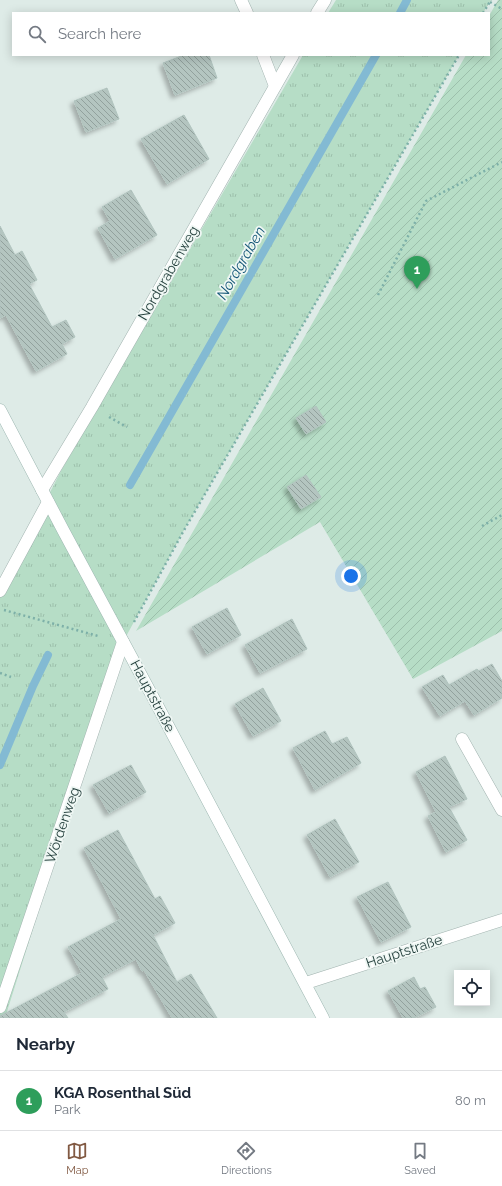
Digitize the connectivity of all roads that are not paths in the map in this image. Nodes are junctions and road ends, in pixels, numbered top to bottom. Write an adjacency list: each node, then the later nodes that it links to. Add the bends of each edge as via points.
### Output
1 (241, 0): 3 (main road)
2 (325, 0): 4 (main road)
3 (247, 12)
4 (319, 12)
5 (263, 56): 7 (main road)
6 (292, 56): 7 (main road, Nordgrabenweg)
7 (275, 86): 9 (main road, Nordgrabenweg)
8 (0, 410): 9 (main road, Hauptstraße)
9 (42, 490): 10 (main road, Hauptstraße)
10 (48, 502): 11 (main road); 12 (main road, Hauptstraße)
11 (0, 590)
12 (123, 642): 16 (main road, Hauptstraße); 17 (main road, Wördenweg)
13 (462, 740): 14 (main road)
14 (502, 810)
15 (502, 920): 16 (main road, Hauptstraße)
16 (306, 983): 18 (main road, Hauptstraße)
17 (0, 1008)
18 (323, 1018)

